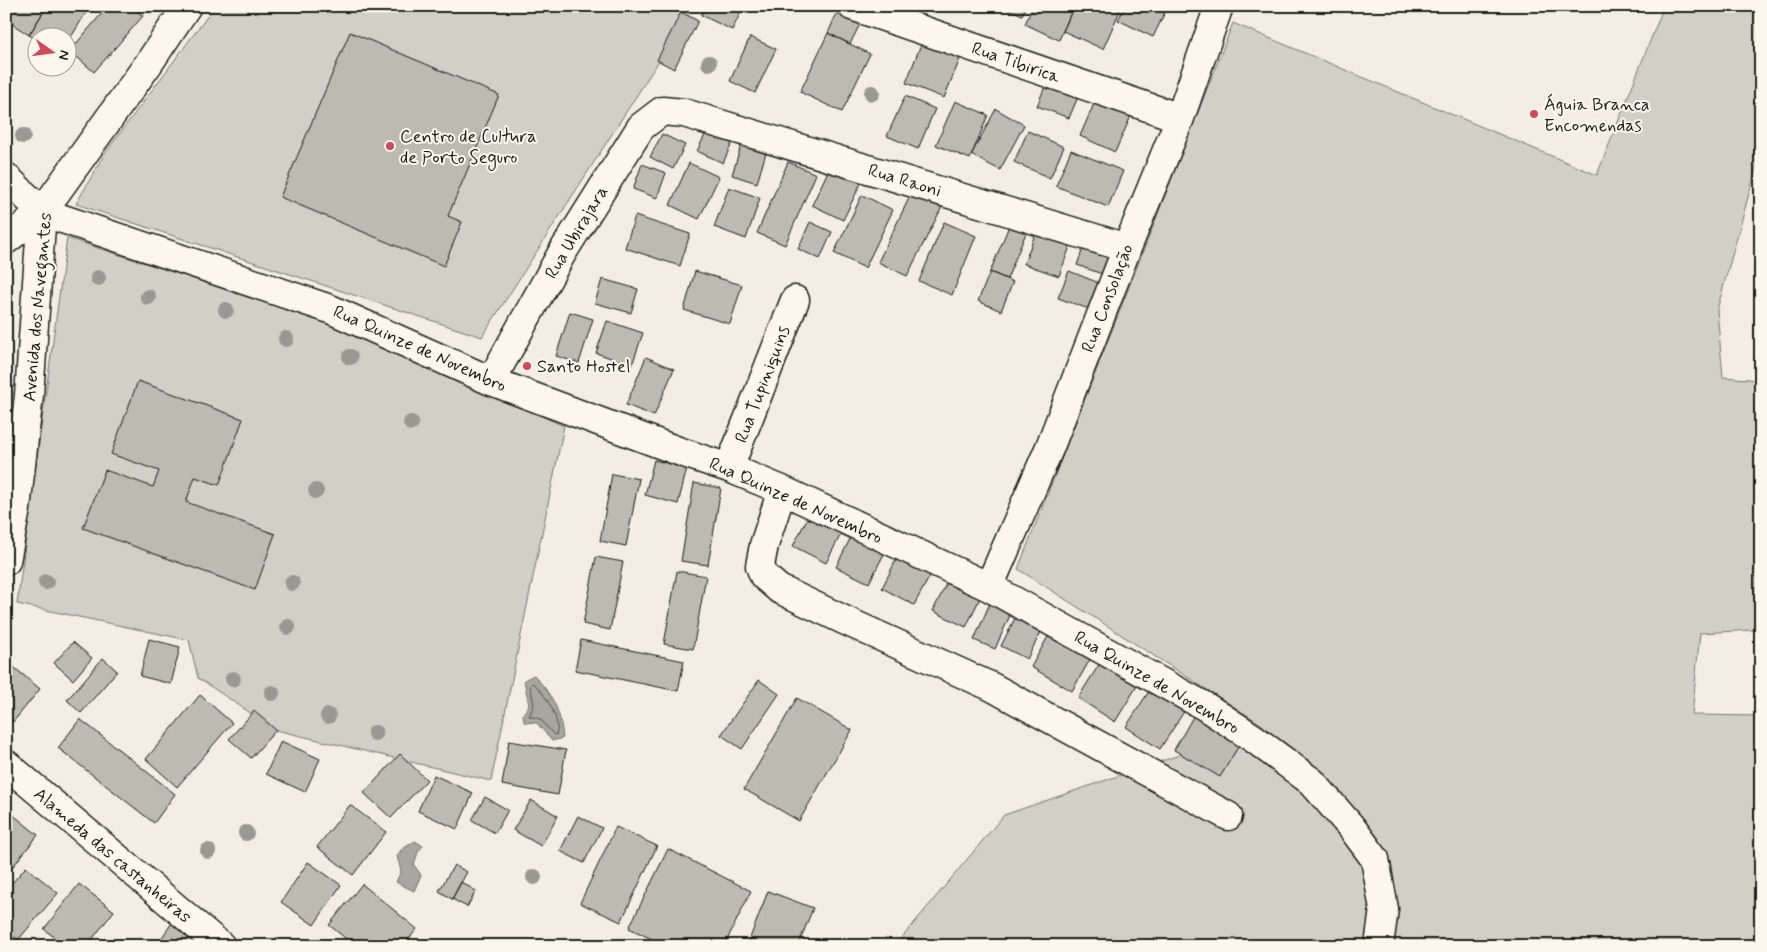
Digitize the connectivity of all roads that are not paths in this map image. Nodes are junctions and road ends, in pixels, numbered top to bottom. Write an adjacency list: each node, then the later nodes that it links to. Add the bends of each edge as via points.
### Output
1 (187, 6): 7 (street, Avenida dos Navegantes)
2 (852, 6): 5 (street, Rua Tibirica)
3 (1219, 6): 5 (street, Rua Consolação)
4 (684, 113): 9 (street, Rua Raoni); 11 (street, Rua Ubirajara, via 662,112 641,127 562,253)
5 (1180, 118): 9 (street, Rua Consolação)
6 (6, 177): 7 (street)
7 (42, 212): 8 (street); 11 (street, Rua Quinze de Novembro, via 330,309); 14 (street, Avenida dos Navegantes, via 28,404 16,509)
8 (6, 240)
9 (1127, 248): 15 (street, Rua Consolação, via 1049,449)
10 (795, 300): 12 (street, Rua Tupiniquins)
11 (491, 381): 12 (street, Rua Quinze de Novembro)
12 (729, 468): 13 (street, Rua Quinze de Novembro)
13 (782, 490): 15 (street, Rua Quinze de Novembro); 17 (street, via 760,566 764,576 779,589 992,686)
14 (6, 561)
15 (989, 587): 19 (street, Rua Quinze de Novembro, via 1206,707 1312,782 1352,828 1374,860 1384,909)
16 (6, 764): 18 (street, Alameda das castanheiras)
17 (1228, 816)
18 (220, 946)
19 (1379, 946)

